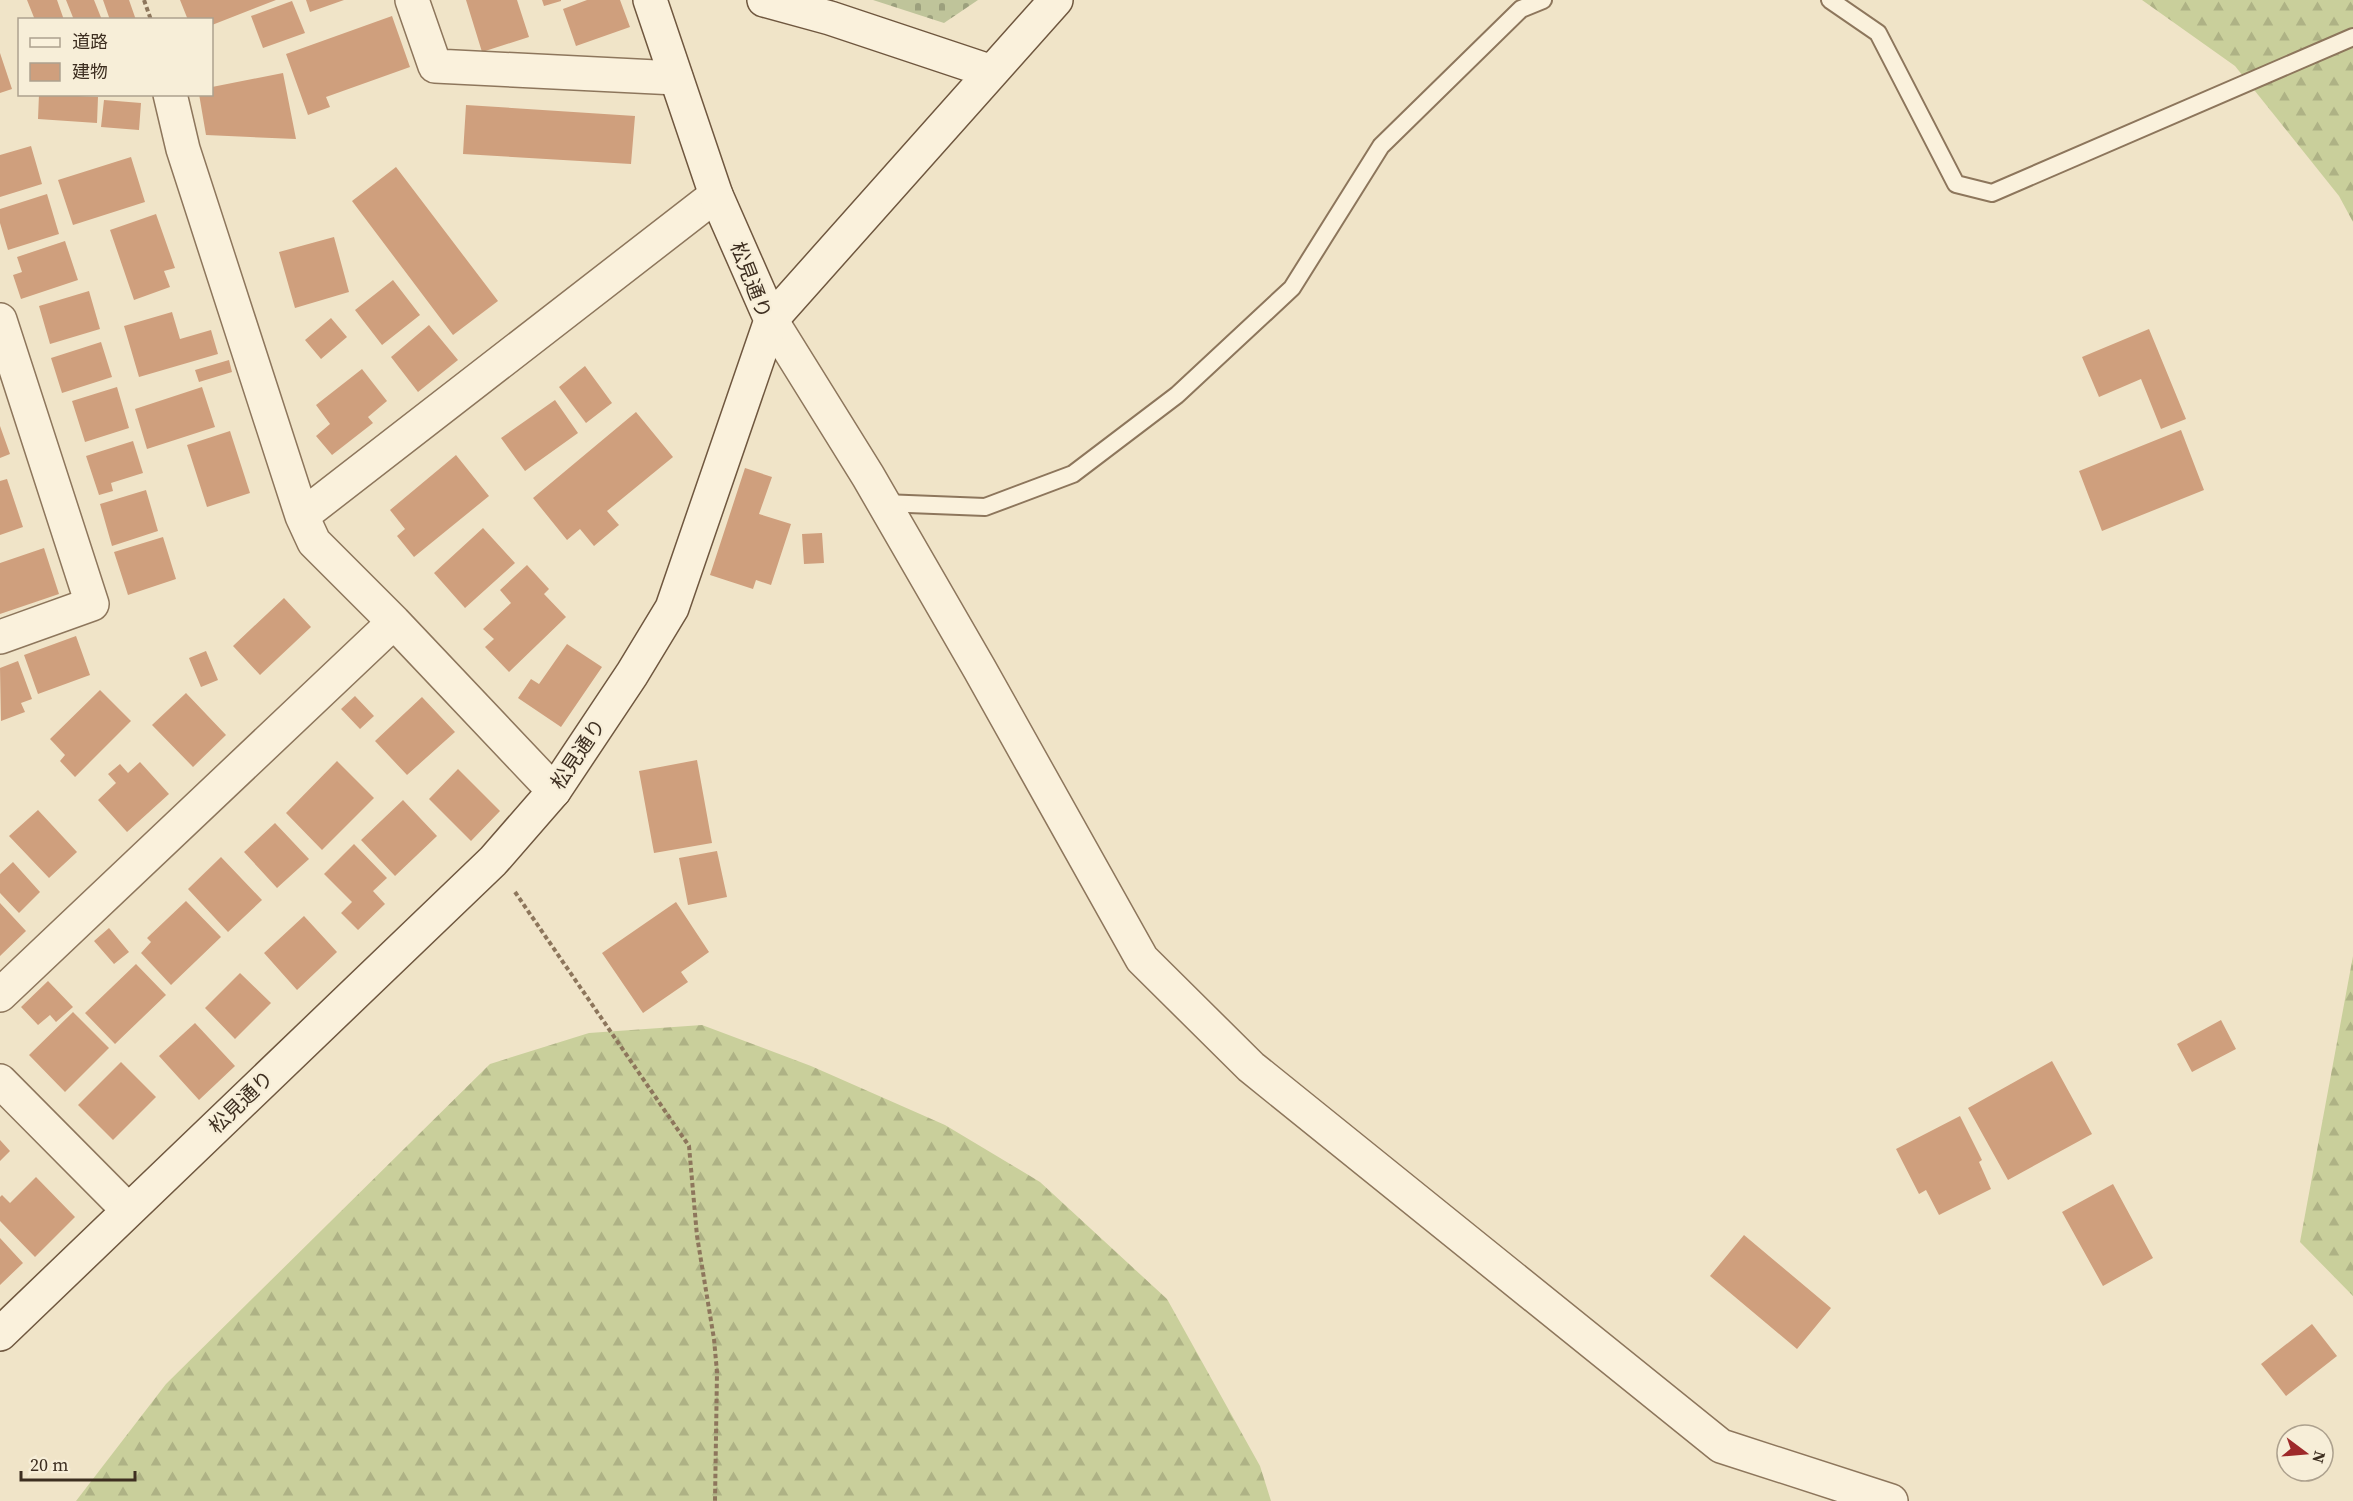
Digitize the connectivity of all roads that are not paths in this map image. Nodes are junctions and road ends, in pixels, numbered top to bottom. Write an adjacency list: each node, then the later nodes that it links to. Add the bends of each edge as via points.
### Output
1 (412, 0): 9 (street, via 435,66)
2 (650, 0): 9 (street, 松見通り)
3 (764, 0): 8 (street)
4 (1056, 0): 8 (street)
5 (1543, 0): 14 (lane, via 1521,9 1381,146 1292,288 1177,395 1073,474 996,503 985,507)
6 (1830, 0): 7 (lane, via 1878,33 1956,184 1992,193)
7 (2353, 37)
8 (992, 72): 12 (street)
9 (676, 78): 11 (street, 松見通り)
10 (170, 96): 15 (street, via 183,149)
11 (716, 195): 12 (street, 松見通り); 15 (street)
12 (771, 320): 14 (street); 18 (street, 松見通り, via 672,608)
13 (0, 321): 17 (street, via 92,604)
14 (883, 503): 23 (street, via 1142,959 1251,1066 1721,1446)
15 (302, 516): 16 (street, via 314,542)
16 (394, 622): 18 (street); 19 (street)
17 (0, 637)
18 (554, 791): 21 (street, 松見通り, via 493,861)
19 (0, 995)
20 (0, 1081): 21 (street)
21 (128, 1210): 22 (street, 松見通り)
22 (0, 1334)
23 (1891, 1501)

